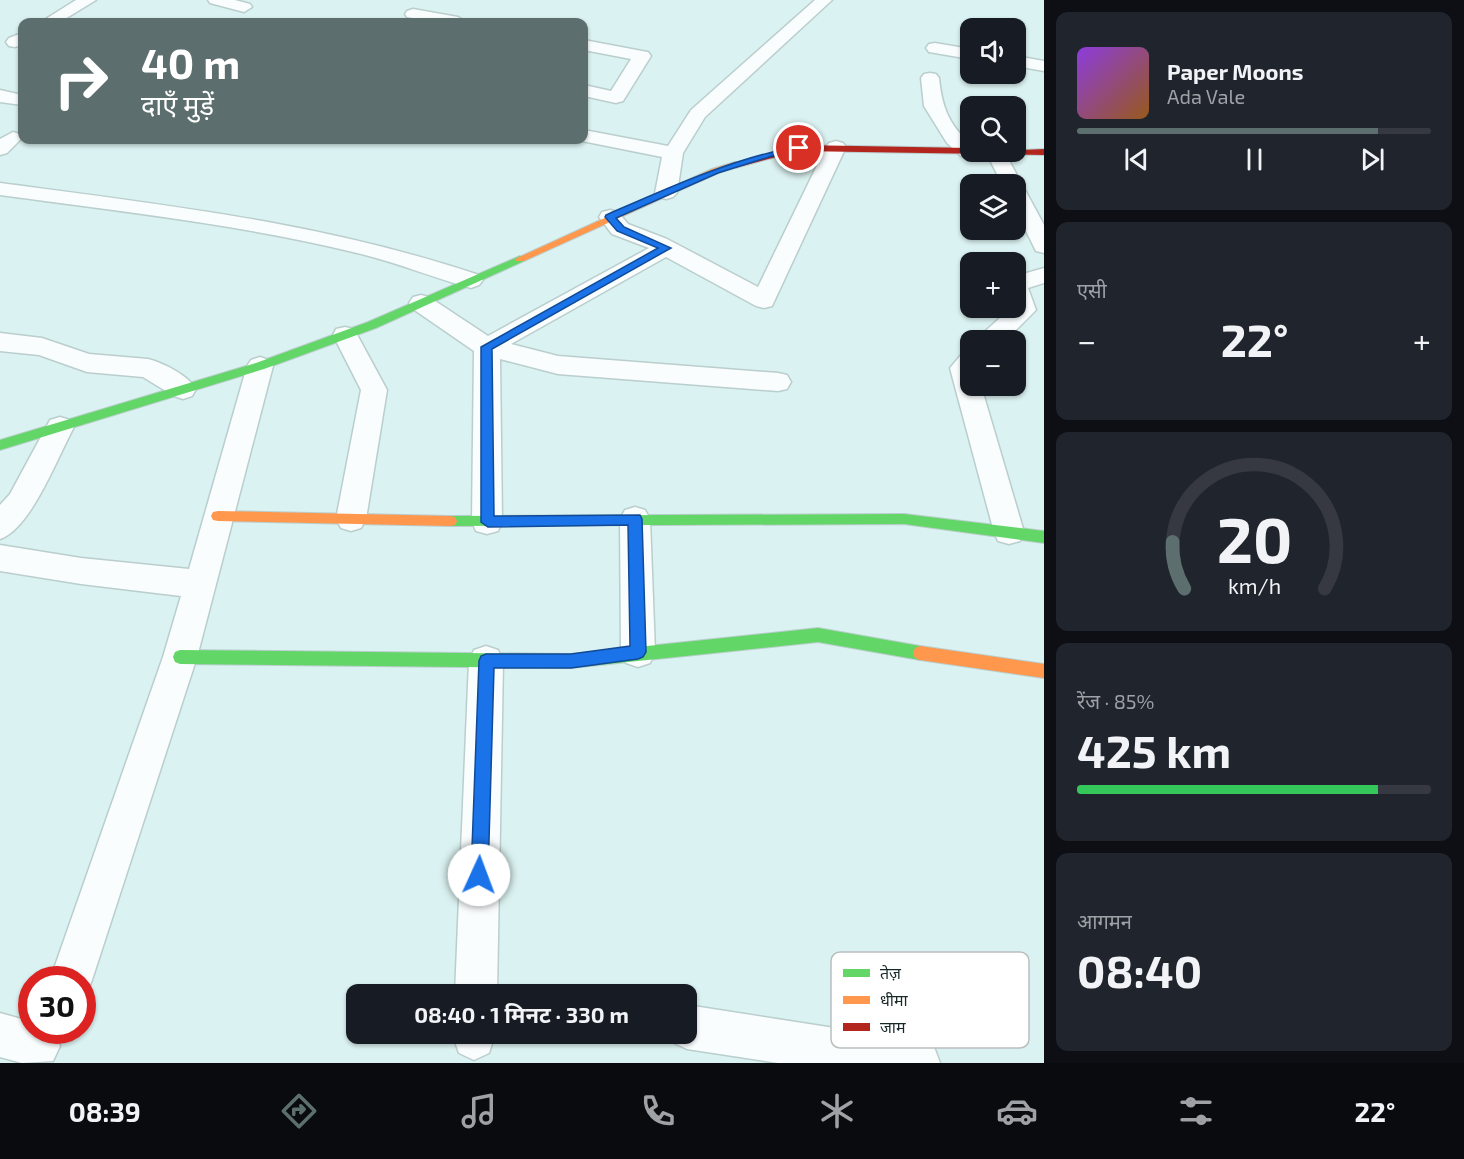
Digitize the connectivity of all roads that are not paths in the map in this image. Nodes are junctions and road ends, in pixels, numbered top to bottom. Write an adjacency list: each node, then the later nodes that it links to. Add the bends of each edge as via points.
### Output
1 (88, 0): 6 (street)
2 (216, 0): 5 (street)
3 (425, 0): 7 (street)
4 (824, 0): 25 (street, via 698,114)
5 (244, 7)
6 (56, 18)
7 (409, 18)
8 (588, 46): 14 (street, via 642,56 616,97)
9 (935, 48): 10 (street)
10 (960, 52)
11 (1026, 63): 12 (street)
12 (1044, 66)
13 (930, 78): 19 (street, via 933,106)
14 (588, 92)
15 (0, 96): 16 (street)
16 (18, 99)
17 (0, 136): 21 (street, via 13,138)
18 (588, 137): 25 (street)
19 (960, 145)
20 (836, 147): 22 (street); 27 (street, via 767,154); 31 (street, via 764,300)
21 (0, 149)
22 (960, 152)
23 (1026, 152): 24 (street)
24 (1044, 152)
25 (674, 153): 27 (street)
26 (0, 189): 33 (street, via 279,229 424,262)
27 (666, 193): 29 (street)
28 (1026, 211): 30 (street)
29 (610, 217): 31 (street, via 620,229); 33 (street)
30 (1044, 246)
31 (666, 248): 40 (street)
32 (1044, 275): 34 (street)
33 (471, 280): 35 (street)
34 (1026, 282)
35 (421, 303): 38 (street); 40 (street)
36 (1015, 318): 37 (street)
37 (1002, 330)
38 (345, 335): 41 (street); 48 (street, via 374,390)
39 (0, 342): 43 (street, via 42,347 87,363 148,368)
40 (487, 347): 42 (street, via 558,365); 50 (street)
41 (260, 366): 43 (street); 47 (street)
42 (778, 382)
43 (183, 389): 45 (street)
44 (971, 396): 52 (street)
45 (60, 427): 46 (street); 51 (street, via 20,502)
46 (0, 445)
47 (218, 516): 48 (street); 55 (street)
48 (351, 519): 50 (street)
49 (635, 519): 50 (street); 52 (street, via 904,519); 56 (street)
50 (488, 522)
51 (0, 527)
52 (1008, 532): 53 (street)
53 (1044, 537)
54 (0, 558): 55 (street)
55 (199, 584): 57 (street)
56 (638, 652): 58 (street, via 571,661); 59 (street, via 818,635 968,662)
57 (180, 657): 58 (street); 60 (street)
58 (486, 661): 61 (street)
59 (1044, 671)
60 (76, 966)
61 (476, 984)
62 (697, 1029): 63 (street)
63 (918, 1063)

